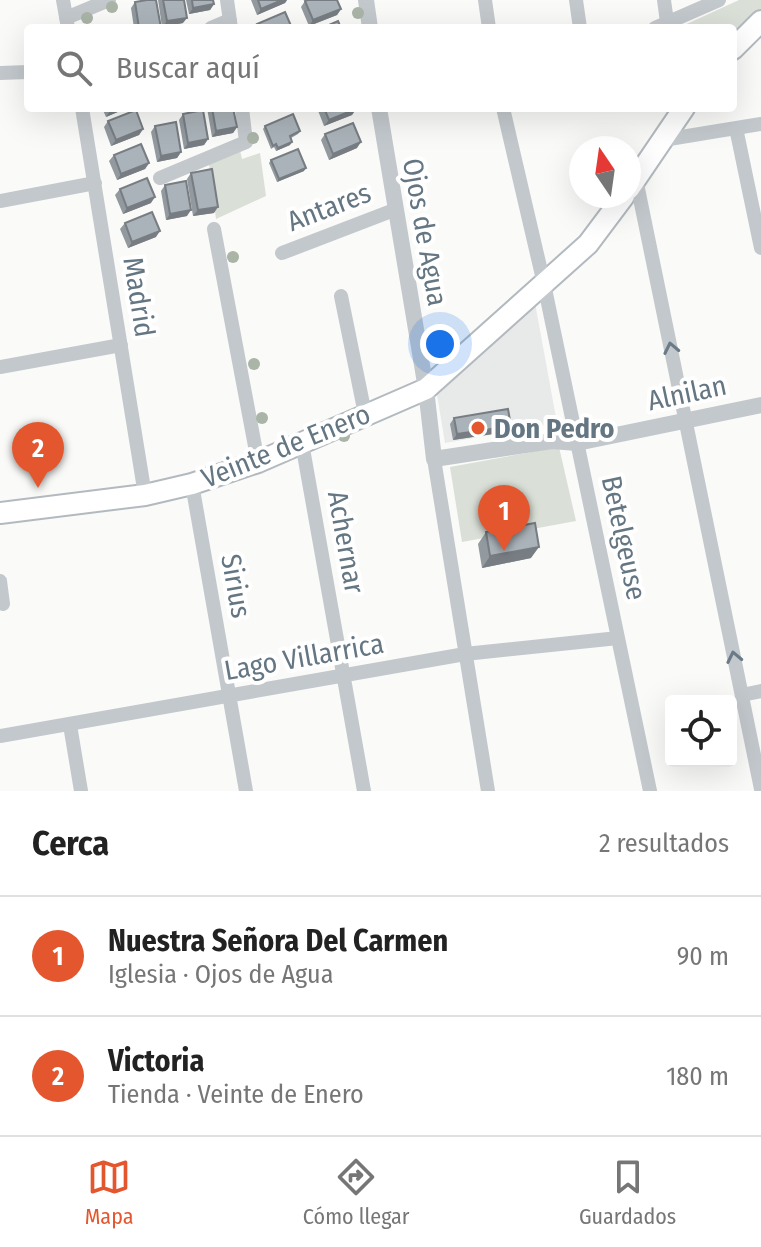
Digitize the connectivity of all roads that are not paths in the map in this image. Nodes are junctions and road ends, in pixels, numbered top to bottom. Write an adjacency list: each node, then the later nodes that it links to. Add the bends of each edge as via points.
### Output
1 (63, 0): 10 (street)
2 (109, 0): 10 (street)
3 (227, 0): 11 (street)
4 (366, 0): 12 (street)
5 (485, 0): 13 (street)
6 (576, 0): 14 (street)
7 (664, 0): 15 (street)
8 (719, 0): 16 (street)
9 (761, 21): 17 (main road)
10 (67, 23)
11 (230, 24)
12 (369, 24)
13 (488, 24)
14 (579, 24)
15 (661, 24)
16 (663, 24)
17 (737, 45)
18 (24, 72): 19 (street)
19 (0, 73)
20 (83, 112): 30 (street, Madrid)
21 (242, 112): 29 (street, via 246,142)
22 (380, 112): 34 (street, Ojos de Agua)
23 (504, 112): 38 (street, Betelgeuse)
24 (681, 112): 27 (main road)
25 (761, 124): 26 (street)
26 (736, 128): 27 (street); 36 (street)
27 (663, 140): 28 (main road)
28 (641, 172)
29 (160, 178)
30 (95, 183): 31 (street); 40 (street, Madrid)
31 (0, 201)
32 (615, 208): 38 (main road, Veinte de Enero, via 588,244)
33 (638, 208): 45 (street, one-way to 33)
34 (394, 210): 37 (street, Antares); 42 (street, Ojos de Agua)
35 (214, 229): 49 (street)
36 (761, 248)
37 (282, 253)
38 (544, 284): 42 (main road, Veinte de Enero); 47 (street, Betelgeuse)
39 (341, 296): 44 (street)
40 (121, 345): 41 (street); 51 (street, Madrid)
41 (0, 367)
42 (426, 389): 44 (main road, Veinte de Enero); 48 (street, Ojos de Agua)
43 (761, 405): 45 (street, Alnilan)
44 (365, 414): 46 (main road, Veinte de Enero)
45 (686, 420): 47 (street, Alnilan); 59 (street, one-way to 45)
46 (302, 443): 49 (main road, Veinte de Enero); 57 (street, Achernar)
47 (577, 443): 48 (street, Alnilan, via 552,441); 55 (street, Betelgeuse)
48 (434, 459): 56 (street, Ojos de Agua)
49 (258, 462): 50 (main road, Veinte de Enero)
50 (192, 484): 51 (main road, Veinte de Enero); 60 (street, Sirius)
51 (145, 495): 52 (main road, Veinte de Enero)
52 (0, 513)
53 (0, 581): 54 (street)
54 (3, 604)
55 (618, 638): 56 (street, Lago Villarrica); 68 (street, Betelgeuse)
56 (465, 654): 57 (street, Lago Villarrica); 67 (street, Ojos de Agua)
57 (345, 677): 60 (street, Lago Villarrica); 66 (street, Achernar)
58 (761, 691): 59 (street)
59 (742, 695): 63 (street)
60 (229, 696): 61 (street, Lago Villarrica); 65 (street, Sirius)
61 (70, 725): 62 (street, Lago Villarrica); 64 (street)
62 (0, 736)
63 (761, 789)
64 (81, 791)
65 (246, 791)
66 (364, 791)
67 (488, 791)
68 (650, 791)

